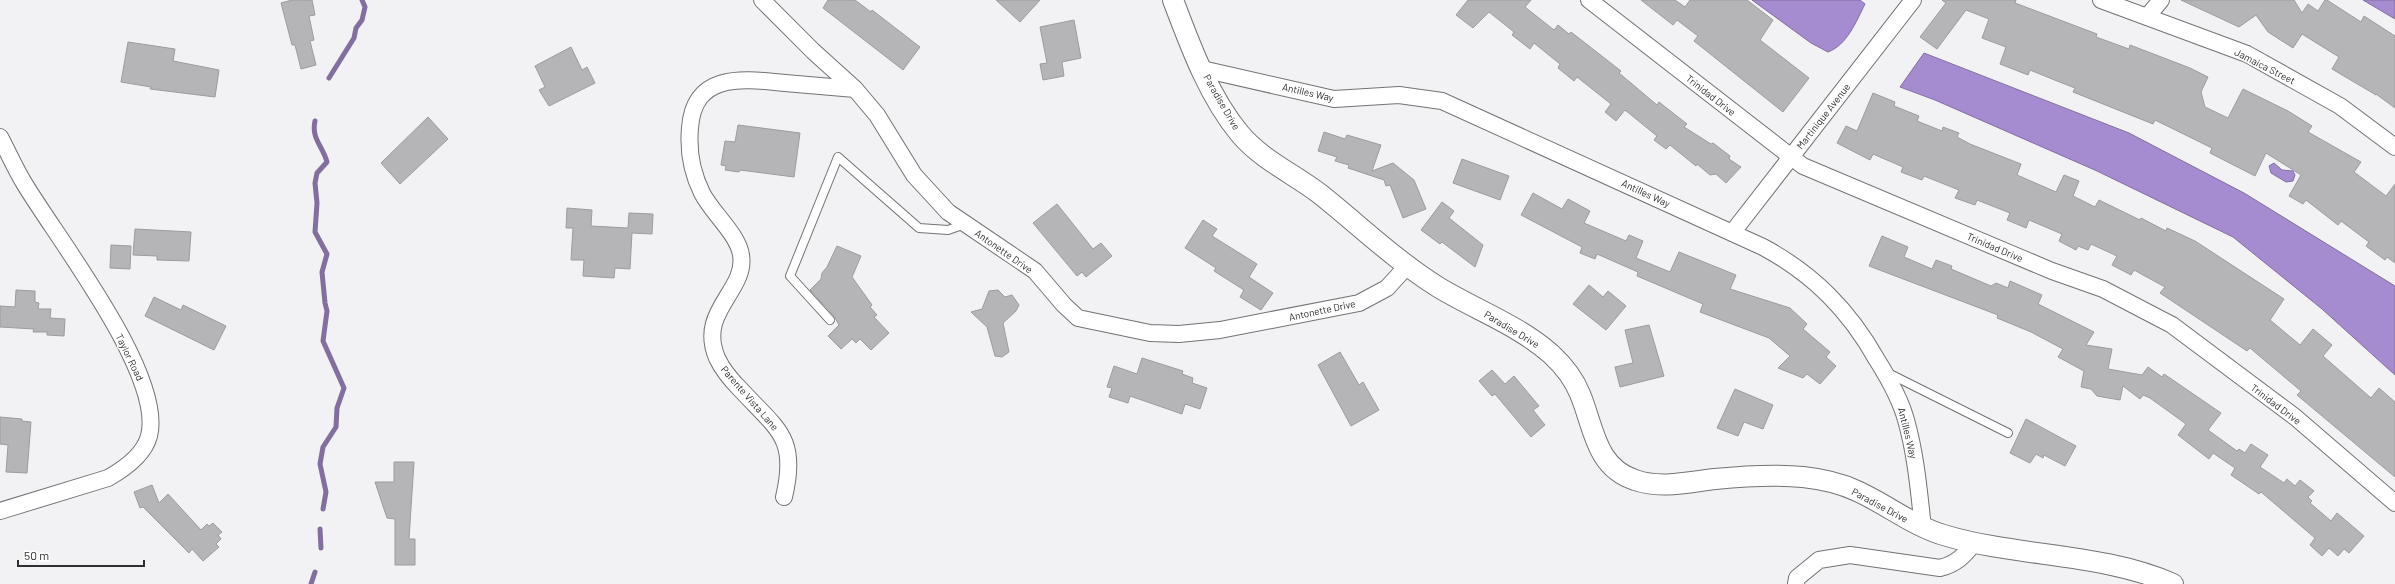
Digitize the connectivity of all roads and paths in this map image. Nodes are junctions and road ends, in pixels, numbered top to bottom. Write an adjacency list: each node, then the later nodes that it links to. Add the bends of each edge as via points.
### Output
1 (762, 0): 9 (street, Antonette Drive)
2 (1173, 0): 8 (street, Paradise Drive)
3 (1589, 0): 12 (street, Trinidad Drive)
4 (1913, 0): 12 (street, Martinique Avenue)
5 (2101, 0): 7 (street, Jamaica Street)
6 (2161, 0): 7 (street)
7 (2147, 18): 11 (street, Jamaica Street, via 2247,54 2340,106)
8 (1202, 69): 14 (street, Antilles Way, via 1334,99 1399,95 1442,101); 15 (street, Paradise Drive, via 1229,120 1253,147 1318,193)
9 (855, 89): 13 (street, Antonette Drive, via 877,115 914,175 948,212); 19 (street, Parente Vista Lane, via 728,80 703,95 690,123 689,147 698,182 708,203 738,245 742,257 736,281 715,319 712,336 715,351 726,374 776,427 786,443 790,470)
10 (0, 137): 21 (street, Taylor Road, via 23,182 76,262 131,354 147,396 150,418 146,445 140,454 120,471 108,478)
11 (2395, 147)
12 (1791, 157): 14 (street, Martinique Avenue); 20 (street, Trinidad Drive, via 1817,172 2052,271 2103,289 2172,325 2295,417)
13 (966, 224): 15 (street, Antonette Drive, via 1035,271 1078,318 1150,333 1179,334 1220,330 1349,306 1370,299 1387,288); 16 (lane, via 948,230 919,228 838,157 790,276)
14 (1732, 233): 17 (street, Antilles Way, via 1792,263 1822,287 1858,328)
15 (1407, 266): 22 (street, Paradise Drive, via 1449,293 1526,335 1554,357 1564,367 1579,392 1602,455 1624,475 1655,484 1757,476 1834,482 1859,492)
16 (830, 320)
17 (1884, 371): 18 (lane); 22 (street, Antilles Way, via 1906,421 1915,464)
18 (2008, 433)
19 (784, 497)
20 (2395, 503)
21 (0, 511)
22 (1923, 528): 23 (street, Paradise Drive)
23 (1974, 543): 24 (street, via 1954,564 1940,568 1850,555 1819,560 1798,578); 25 (street, Paradise Drive, via 2063,556 2140,573)
24 (1796, 584)
25 (2173, 584)

